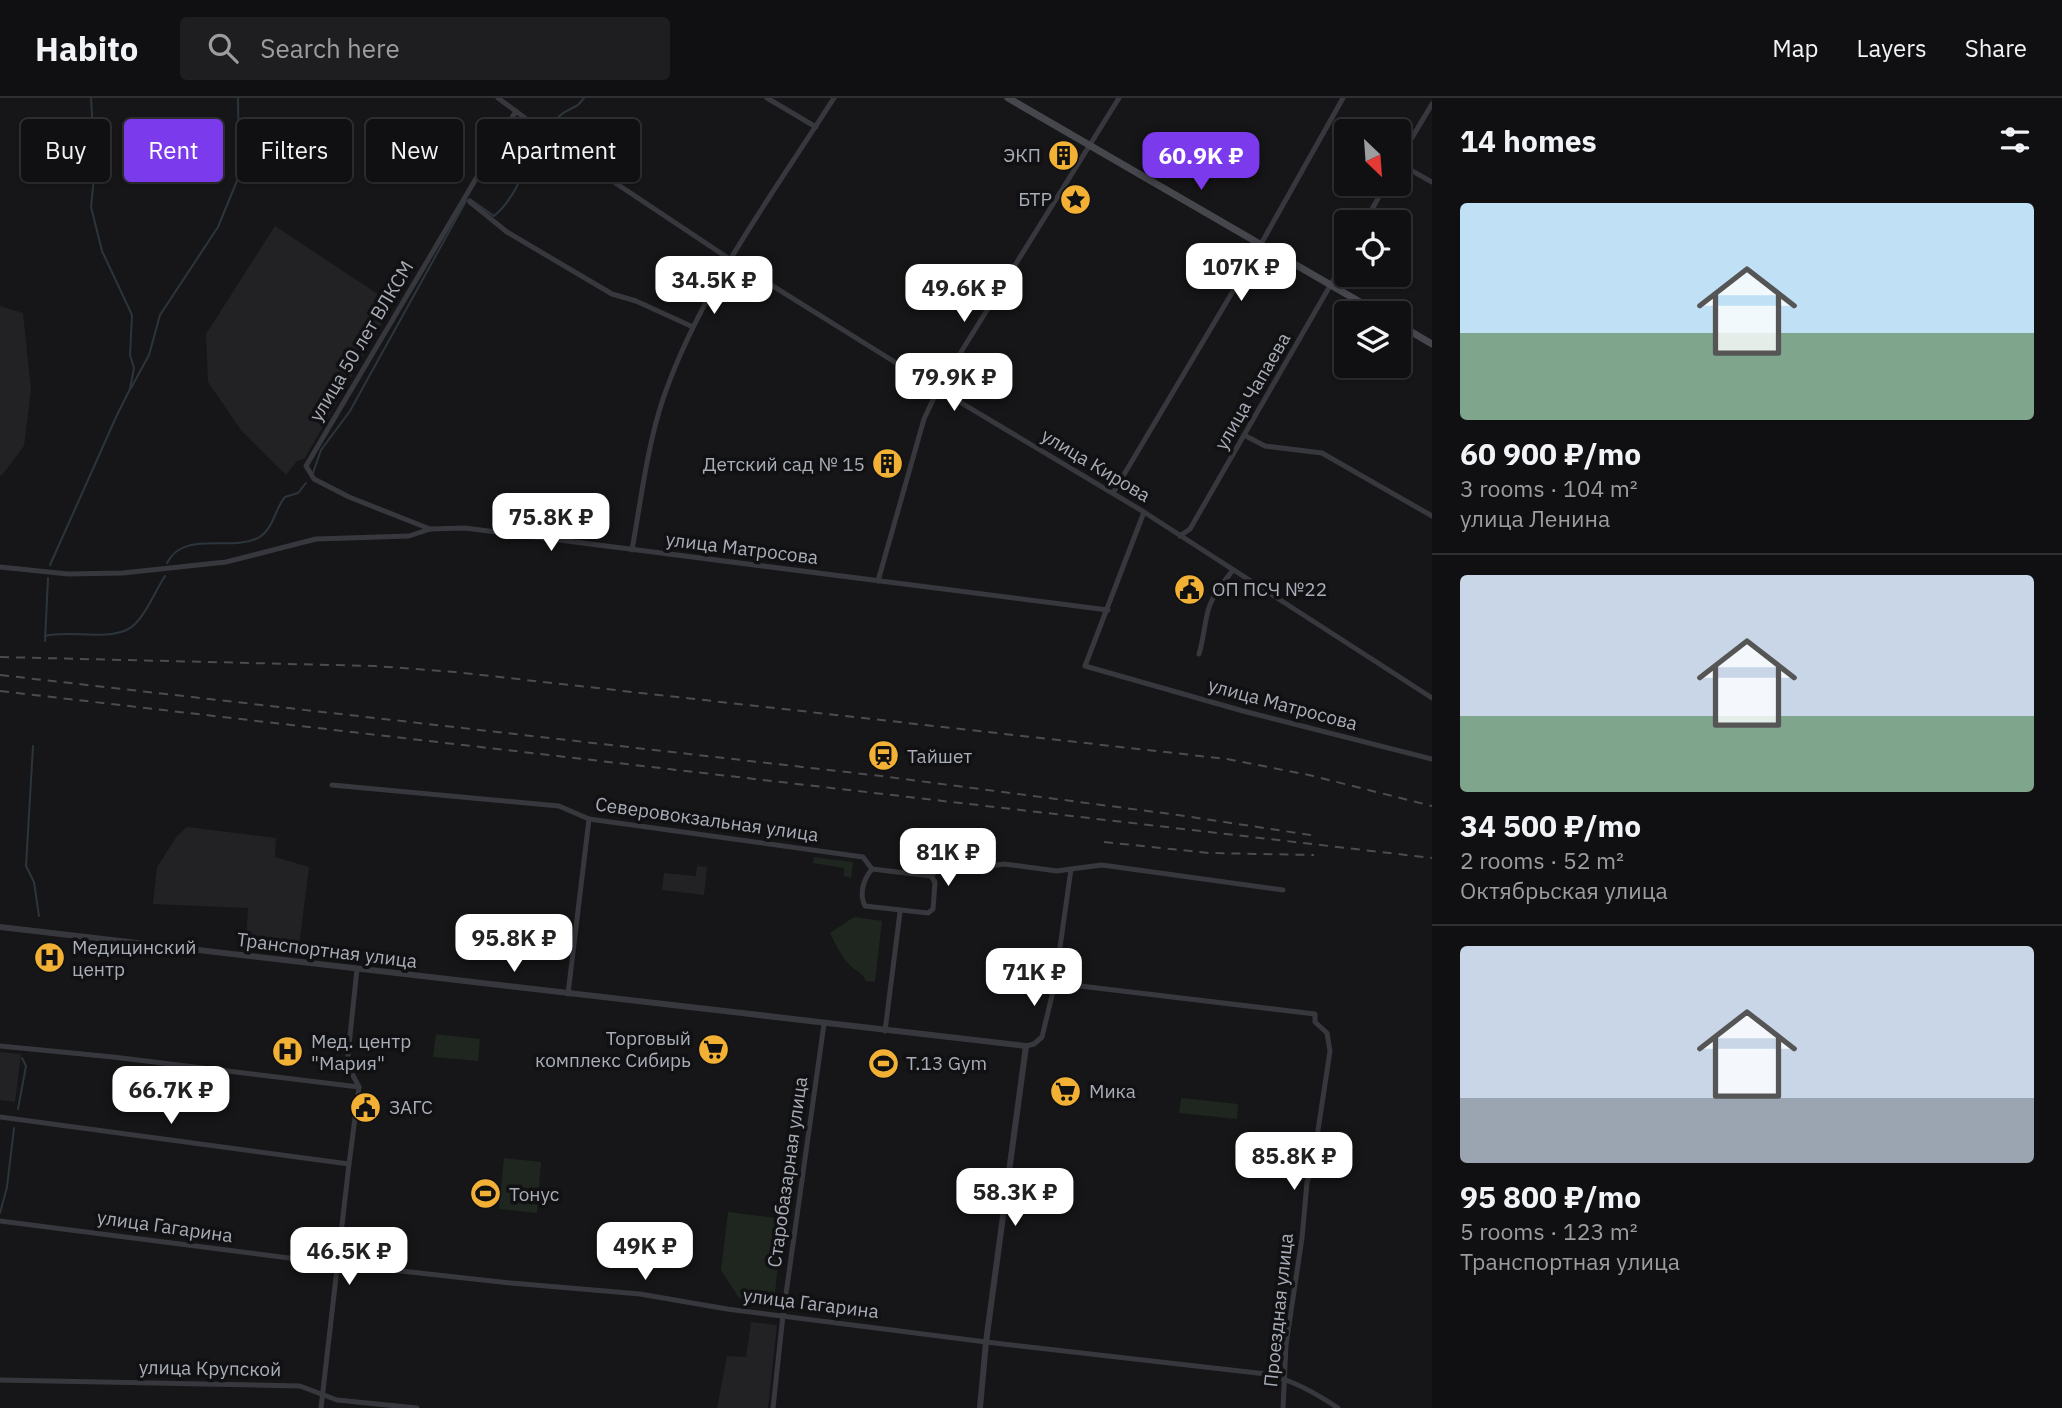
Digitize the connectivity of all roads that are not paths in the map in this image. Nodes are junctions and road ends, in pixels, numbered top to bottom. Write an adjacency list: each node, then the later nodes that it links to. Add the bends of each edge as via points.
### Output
1 (498, 98): 8 (street, улица Кирова)
2 (767, 98): 9 (street)
3 (834, 98): 9 (street)
4 (1008, 98): 11 (main road)
5 (1119, 98): 11 (street)
6 (1343, 98): 15 (street)
7 (1432, 104): 10 (street)
8 (516, 111): 16 (street, улица Кирова); 28 (street, улица 50 лет ВЛКСМ, via 306,467 314,479 349,497)
9 (816, 127): 16 (street)
10 (1411, 140)
11 (1091, 144): 15 (main road); 23 (street)
12 (1411, 170): 13 (street)
13 (1432, 182)
14 (470, 202): 20 (street, via 507,232 611,294)
15 (1261, 244): 18 (main road); 25 (street)
16 (731, 260): 20 (street); 23 (street, улица Кирова)
17 (1334, 280): 18 (street, улица Чапаева)
18 (1331, 285): 19 (main road); 24 (street, улица Чапаева)
19 (1358, 301)
20 (693, 327): 30 (street, via 663,400)
21 (1411, 332): 22 (main road)
22 (1432, 344)
23 (938, 388): 25 (street, улица Кирова); 33 (street, via 924,419)
24 (1244, 435): 27 (street, via 1265,446 1322,453); 29 (street, улица Чапаева, via 1190,529)
25 (1114, 493): 26 (street, улица Кирова)
26 (1144, 512): 29 (street, улица Кирова); 34 (street)
27 (1432, 516)
28 (430, 529): 30 (street, улица Матросова, via 465,528); 31 (street, улица Матросова, via 410,536 316,538 226,562 169,569 68,574)
29 (1180, 536): 32 (street, улица Кирова)
30 (632, 550): 33 (street, улица Матросова)
31 (0, 567)
32 (1233, 570): 35 (street, via 1207,614); 36 (street, улица Кирова)
33 (878, 581): 34 (street, улица Матросова)
34 (1108, 610): 37 (street, улица Матросова, via 1085,666)
35 (1199, 654)
36 (1432, 698)
37 (1432, 759)
38 (332, 785): 39 (street, Северовокзальная улица, via 559,806)
39 (589, 819): 40 (street, Северовокзальная улица, via 863,858); 48 (street)
40 (872, 869): 42 (street, Северовокзальная улица); 44 (street, via 864,878 865,906)
41 (1071, 869): 42 (street, Северовокзальная улица, via 1004,864 941,867); 43 (street, Северовокзальная улица, via 1102,865); 47 (street)
42 (931, 876): 44 (street, via 935,882 933,909 928,913)
43 (1283, 890)
44 (900, 912): 50 (street)
45 (0, 928): 46 (street, Транспортная улица)
46 (356, 969): 48 (street, Транспортная улица); 53 (street, via 347,1064)
47 (1055, 983): 52 (street, via 1042,1037); 60 (street, Проездная улица, via 1315,1014 1315,1023 1327,1033 1330,1051 1307,1182)
48 (568, 994): 49 (street, Транспортная улица)
49 (824, 1024): 50 (street, Транспортная улица); 58 (street, Старобазарная улица)
50 (885, 1031): 52 (street, Транспортная улица)
51 (0, 1046): 53 (street)
52 (1026, 1046): 59 (street)
53 (359, 1087): 55 (street)
54 (0, 1117): 55 (street)
55 (349, 1164): 57 (street)
56 (0, 1220): 57 (street, улица Гагарина)
57 (339, 1264): 58 (street, улица Гагарина, via 640,1294); 62 (street)
58 (783, 1315): 59 (street, улица Гагарина); 65 (street, Старобазарная улица)
59 (986, 1342): 60 (street, улица Гагарина); 66 (street)
60 (1285, 1378): 67 (street, Проездная улица); 68 (street, улица Гагарина)
61 (0, 1380): 62 (street, улица Крупской, via 300,1386)
62 (322, 1394): 63 (street); 64 (street, улица Крупской, via 337,1400)
63 (321, 1408)
64 (417, 1408)
65 (772, 1408)
66 (980, 1408)
67 (1283, 1408)
68 (1338, 1408)

